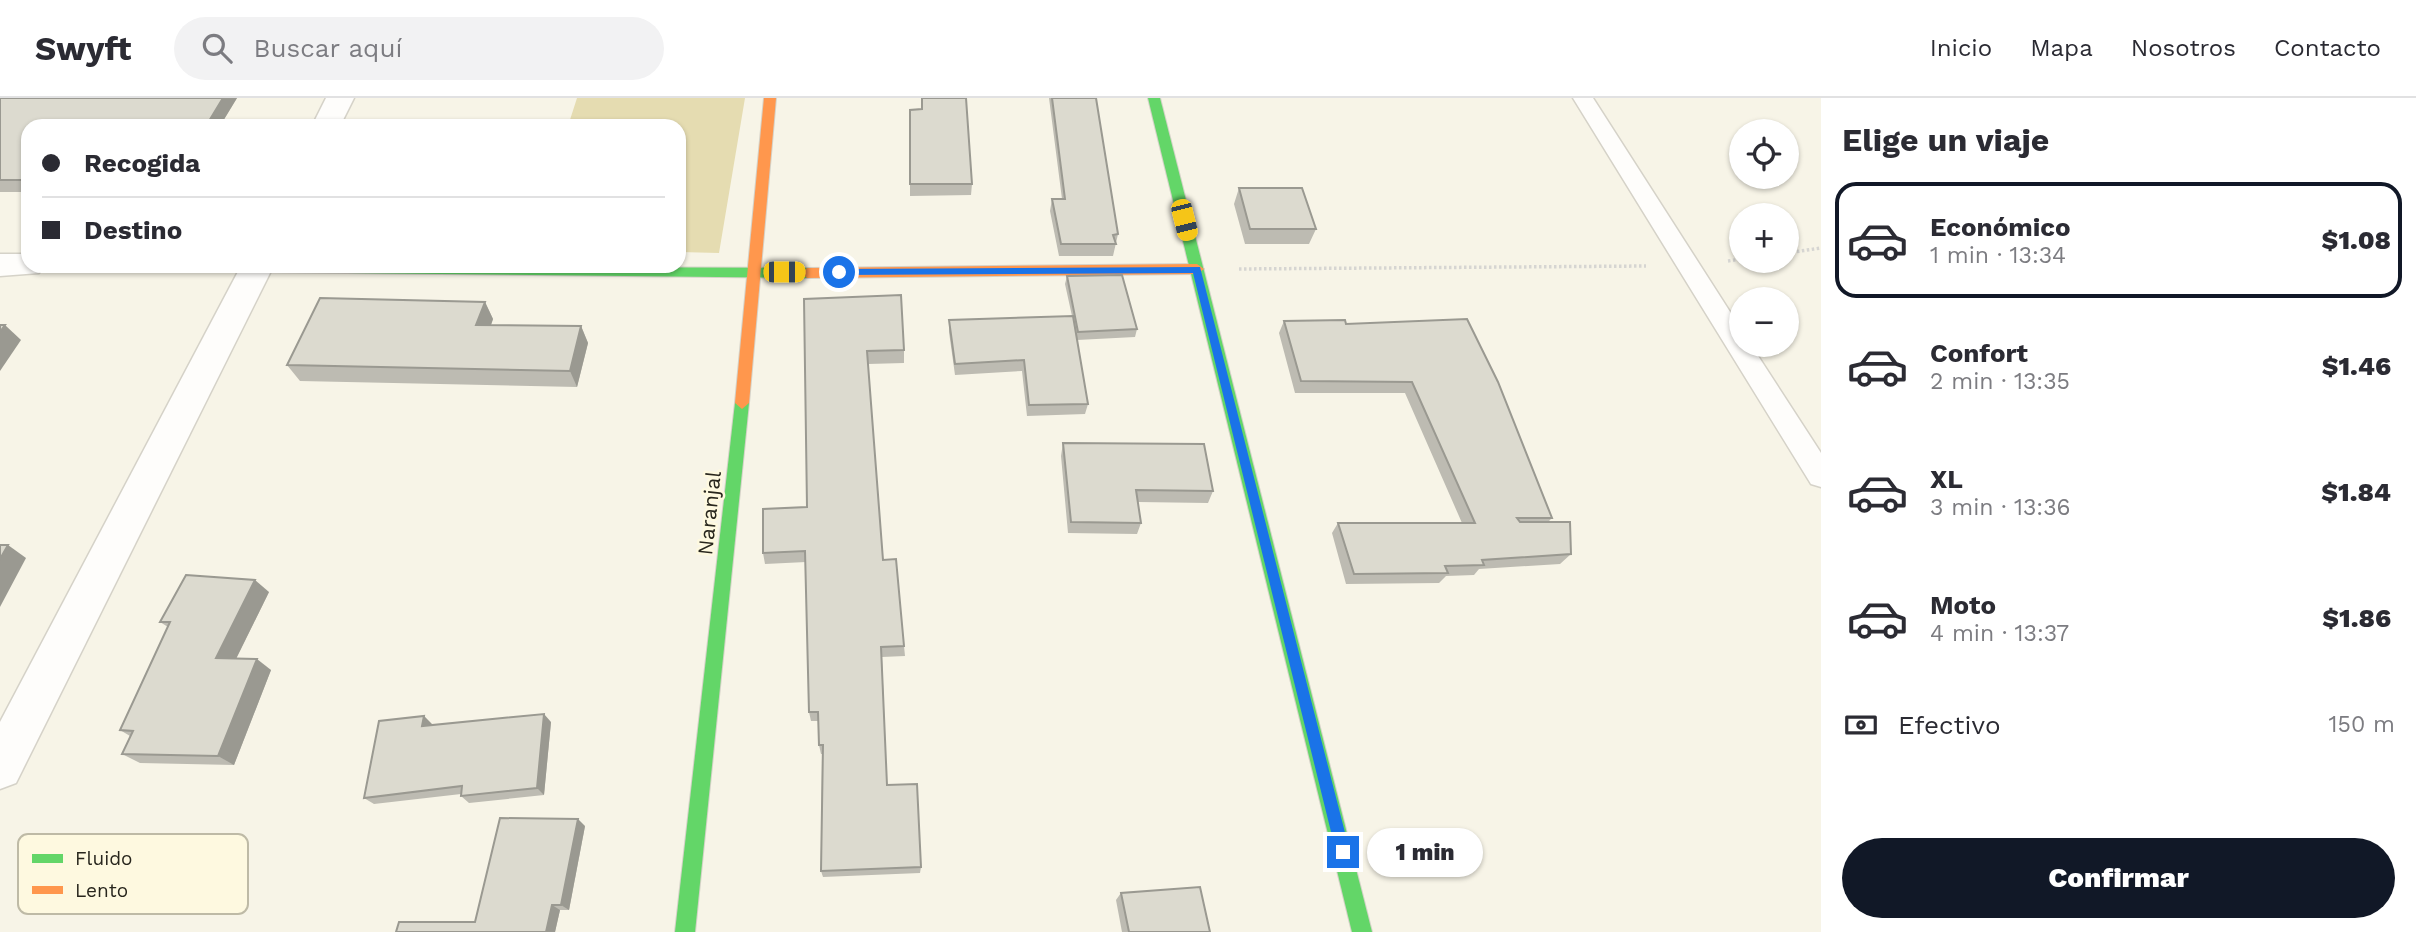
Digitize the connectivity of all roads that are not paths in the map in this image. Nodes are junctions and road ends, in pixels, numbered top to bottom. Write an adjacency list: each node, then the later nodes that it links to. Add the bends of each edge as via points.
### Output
1 (340, 98): 5 (street)
2 (770, 98): 10 (street, Naranjal)
3 (1154, 98): 8 (street)
4 (1583, 98): 12 (lane)
5 (330, 119)
6 (0, 265): 7 (street)
7 (21, 265)
8 (1197, 269): 10 (street); 15 (street)
9 (686, 271): 10 (street)
10 (756, 272): 14 (street, Naranjal)
11 (253, 273): 13 (street)
12 (1821, 476)
13 (0, 767)
14 (685, 932)
15 (1363, 932)

